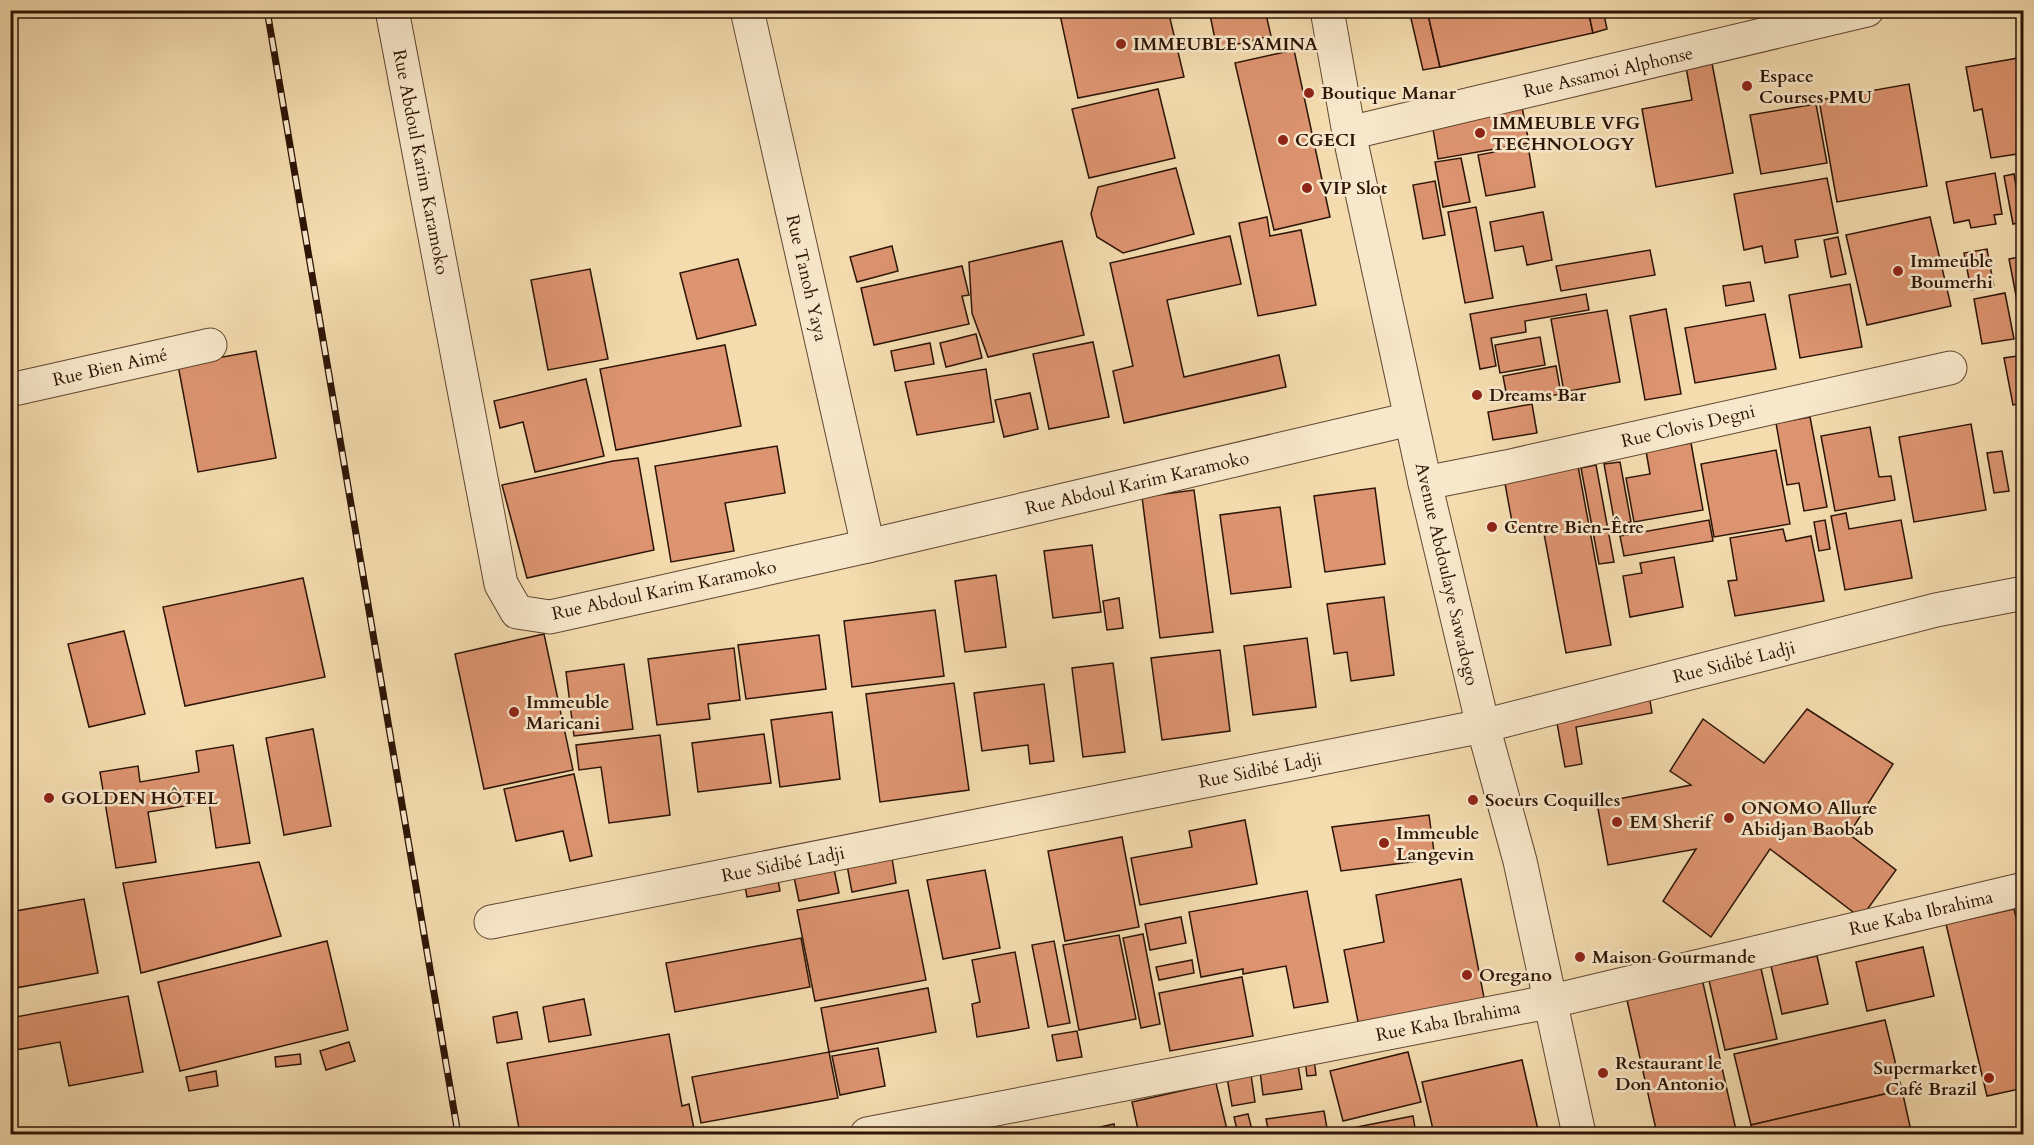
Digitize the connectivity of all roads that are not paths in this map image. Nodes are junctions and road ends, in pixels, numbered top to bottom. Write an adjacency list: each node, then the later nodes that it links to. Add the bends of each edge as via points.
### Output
1 (392, 10): 11 (street, Rue Abdoul Karim Karamoko, via 501,584 517,612 550,617)
2 (747, 10): 11 (street, Rue Tanoh Yaya)
3 (1327, 10): 5 (street, Avenue Abdoulaye Sawadogo)
4 (1867, 10): 5 (street, Rue Assamoi Alphonse)
5 (1349, 133): 9 (street, Avenue Abdoulaye Sawadogo)
6 (210, 345): 8 (street, Rue Bien Aimé)
7 (1950, 368): 10 (street, Rue Clovis Degni)
8 (10, 390)
9 (1410, 419): 10 (street, Avenue Abdoulaye Sawadogo); 11 (street, Rue Abdoul Karim Karamoko)
10 (1425, 483): 13 (street, Avenue Abdoulaye Sawadogo)
11 (868, 546)
12 (2024, 593): 13 (street, Rue Sidibé Ladji, via 1936,610)
13 (1483, 726): 15 (street, Rue Sidibé Ladji); 16 (street, Avenue Abdoulaye Sawadogo, via 1520,861)
14 (2024, 889): 16 (street, Rue Kaba Ibrahima)
15 (491, 922)
16 (1548, 1002): 17 (street, Rue Kaba Ibrahima); 18 (street, Avenue Abdoulaye Sawadogo)
17 (867, 1134)
18 (1579, 1134)

